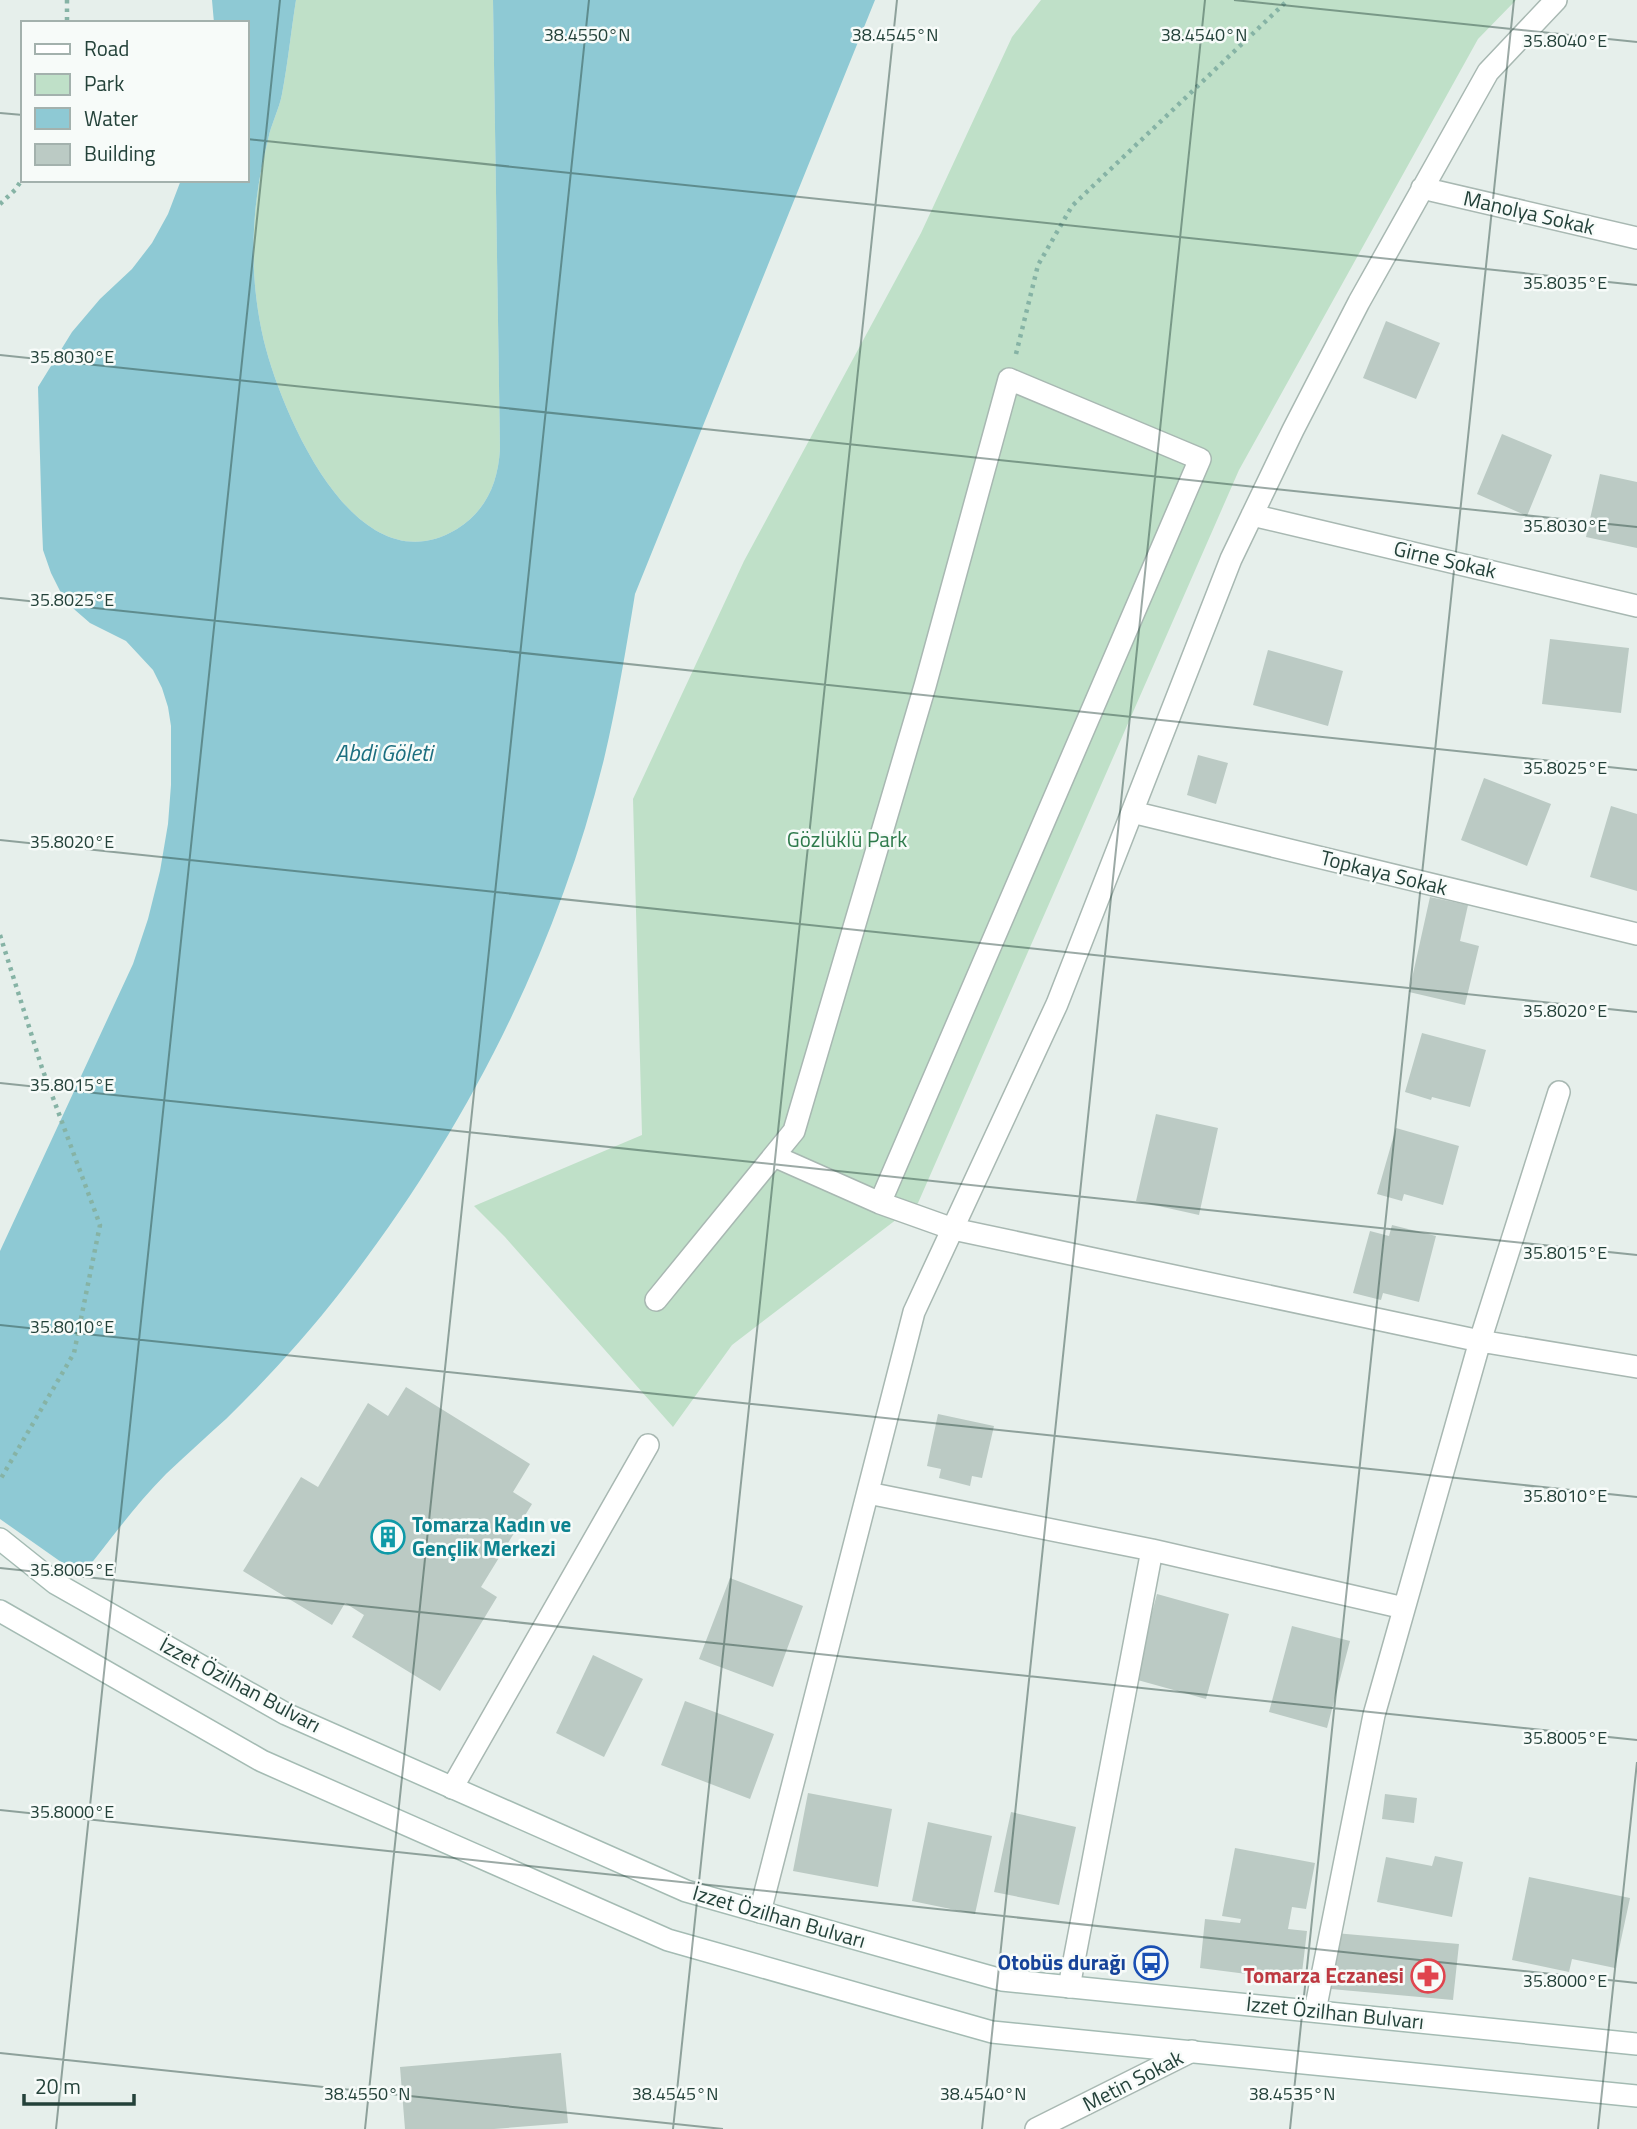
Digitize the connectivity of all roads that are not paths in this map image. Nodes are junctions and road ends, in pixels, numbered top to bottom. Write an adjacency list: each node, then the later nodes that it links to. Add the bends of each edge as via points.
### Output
1 (1556, 0): 2 (street, via 1488,72)
2 (1422, 188): 3 (street, Manolya Sokak); 4 (street)
3 (1637, 238)
4 (1252, 515): 5 (street, Girne Sokak); 6 (street)
5 (1637, 606)
6 (1132, 812): 7 (street, Topkaya Sokak); 11 (street, via 1057,1004)
7 (1637, 934)
8 (1559, 1093): 13 (street)
9 (774, 1156): 10 (street); 10 (street, via 794,1131 929,673 1009,379 1200,459); 12 (street)
10 (880, 1203): 11 (street)
11 (953, 1229): 13 (street); 16 (street, via 915,1312)
12 (656, 1300)
13 (1480, 1341): 14 (street); 19 (street)
14 (1637, 1367)
15 (648, 1445): 21 (street)
16 (868, 1493): 18 (street); 22 (street)
17 (0, 1539): 21 (street, İzzet Özilhan Bulvarı, via 55,1583 286,1714)
18 (1152, 1550): 19 (street); 23 (street)
19 (1404, 1608): 24 (street, via 1374,1715)
20 (0, 1611): 26 (street, via 262,1761 668,1940 992,2032)
21 (452, 1788): 22 (street, İzzet Özilhan Bulvarı, via 687,1891)
22 (760, 1912): 23 (street, İzzet Özilhan Bulvarı, via 1002,1980)
23 (1069, 1987): 24 (street, İzzet Özilhan Bulvarı)
24 (1315, 2011): 25 (street, İzzet Özilhan Bulvarı)
25 (1637, 2044)
26 (1192, 2051): 27 (street); 28 (street, Metin Sokak)
27 (1637, 2096)
28 (1036, 2129)

